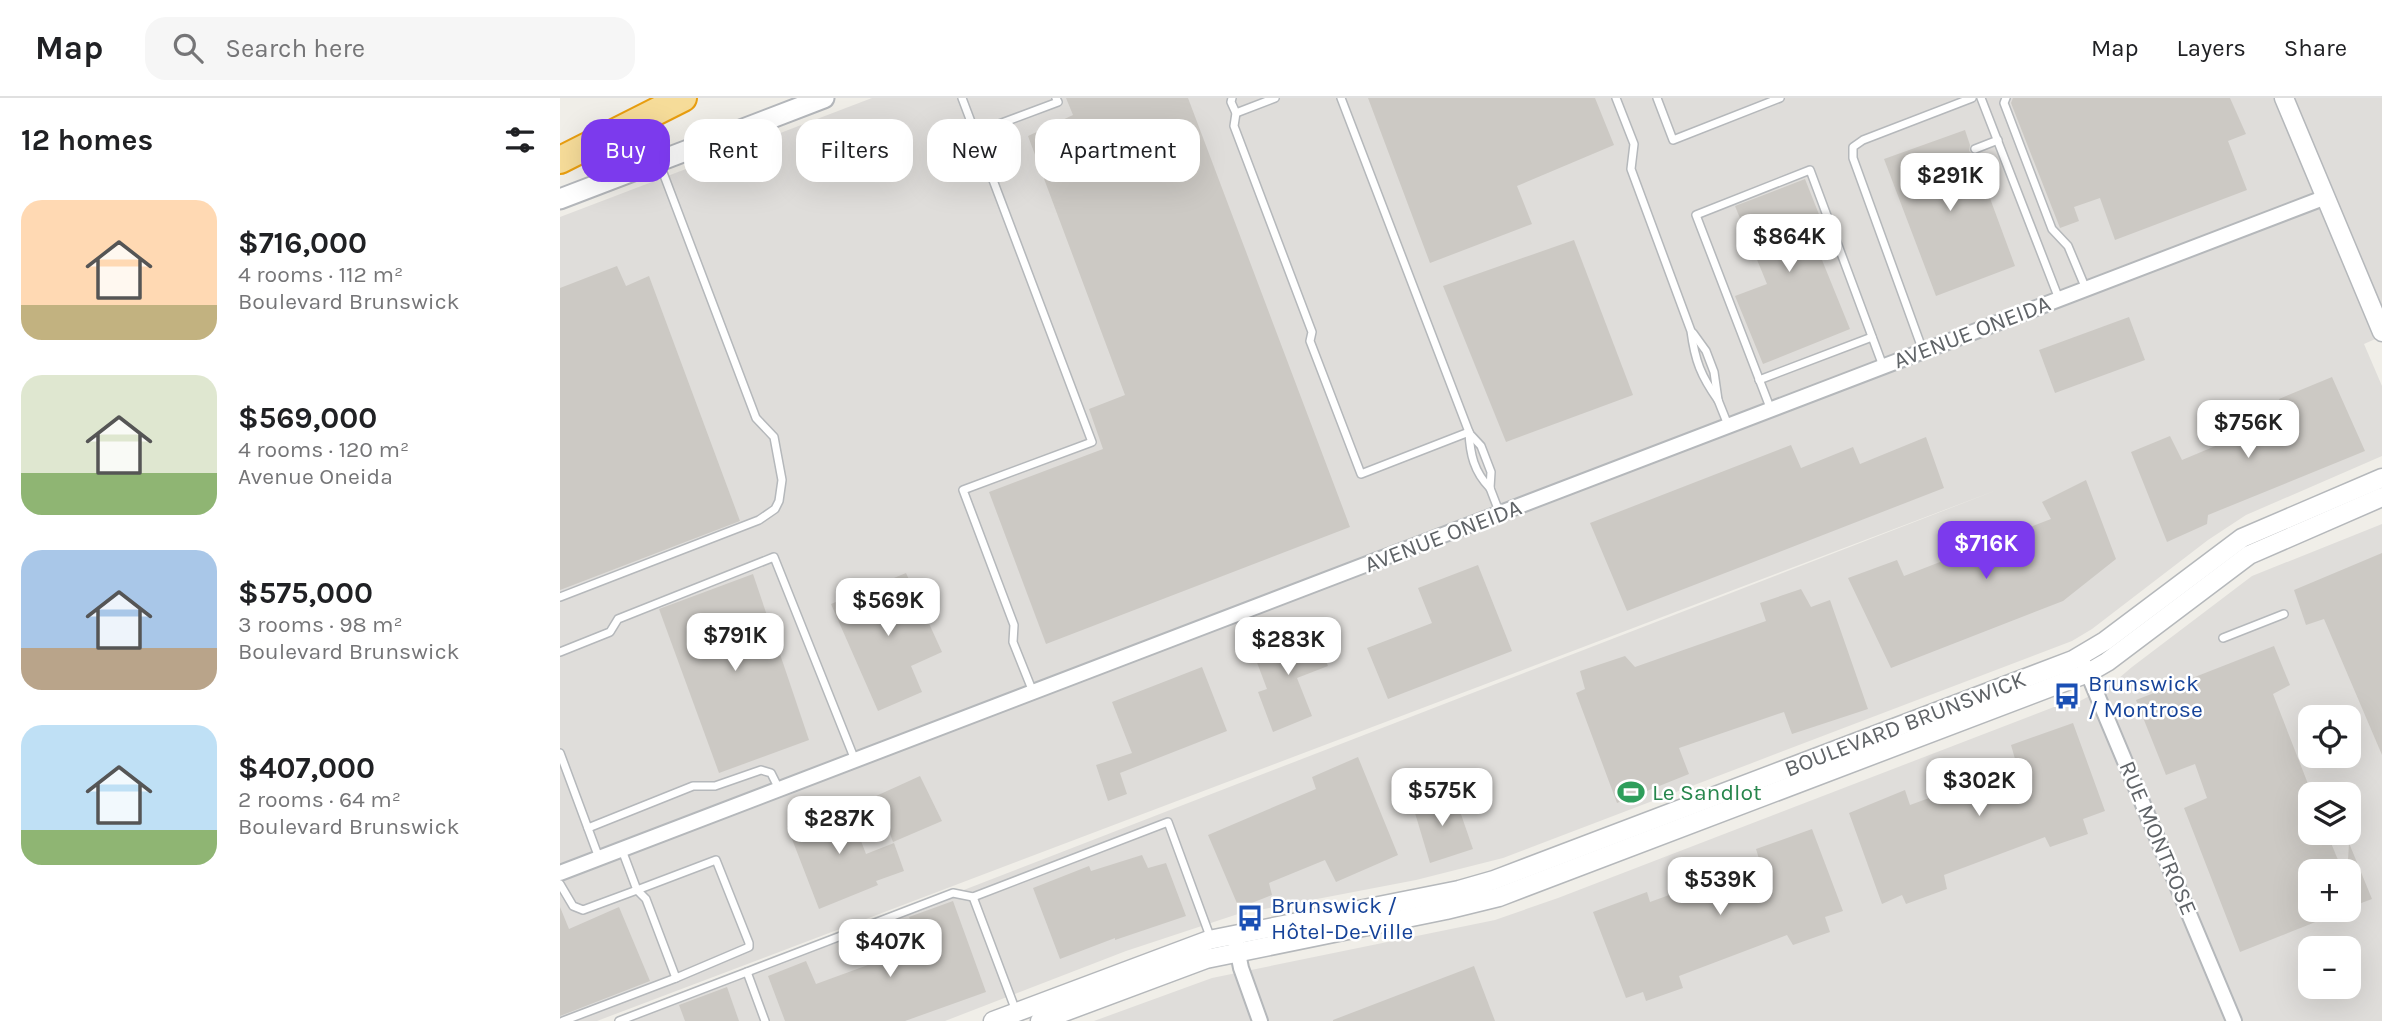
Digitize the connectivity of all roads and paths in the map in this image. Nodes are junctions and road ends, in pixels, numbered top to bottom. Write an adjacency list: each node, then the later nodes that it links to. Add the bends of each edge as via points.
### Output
1 (682, 98): 19 (highway); 22 (highway)
2 (824, 98): 21 (main road)
3 (962, 98): 16 (lane)
4 (1056, 98): 17 (lane, via 1058,102)
5 (1275, 98): 15 (lane)
6 (1341, 98): 39 (lane)
7 (1616, 98): 30 (lane, via 1634,144 1631,169)
8 (1657, 98): 9 (lane, via 1673,140)
9 (1780, 98)
10 (1972, 98): 33 (lane, via 1853,147 1853,158)
11 (1981, 98): 18 (lane)
12 (2006, 98): 28 (lane, via 2004,103 2052,229 2068,246)
13 (2284, 98): 26 (street)
14 (1229, 99): 15 (lane)
15 (1236, 113): 39 (lane, via 1234,126 1360,474)
16 (970, 119)
17 (1012, 119)
18 (1998, 140): 20 (lane); 29 (lane)
19 (560, 145)
20 (1975, 149)
21 (670, 158)
22 (560, 160)
23 (607, 182): 27 (main road)
24 (667, 182): 44 (lane, via 756,418 777,445 782,480 779,501 759,520)
25 (994, 182): 49 (lane, via 1093,442 963,490 1014,625 1013,642)
26 (2326, 197): 28 (street, AVENUE ONEIDA); 31 (street)
27 (560, 200)
28 (2086, 289): 29 (street, AVENUE ONEIDA)
29 (2059, 299): 33 (street, AVENUE ONEIDA)
30 (1691, 331): 36 (lane, via 1702,377); 36 (lane, via 1706,351)
31 (2382, 332)
32 (1872, 337): 34 (lane); 35 (lane); 35 (lane, via 1810,170 1696,215)
33 (1923, 351): 34 (street, AVENUE ONEIDA)
34 (1883, 367): 37 (street, AVENUE ONEIDA)
35 (1759, 380): 37 (lane)
36 (1718, 400): 38 (lane)
37 (1771, 410): 38 (street, AVENUE ONEIDA)
38 (1728, 426): 43 (street, AVENUE ONEIDA)
39 (1469, 432): 41 (lane, via 1470,452 1479,476); 41 (lane, via 1481,446 1491,472)
40 (2382, 478): 48 (street, BOULEVARD BRUNSWICK, via 2242,538 2105,641)
41 (1490, 488): 43 (lane)
42 (2382, 497): 48 (street, BOULEVARD BRUNSWICK, via 2249,555 2107,662)
43 (1500, 514): 49 (street, AVENUE ONEIDA)
44 (560, 597)
45 (2284, 614): 46 (lane)
46 (2223, 638)
47 (560, 652): 51 (lane, via 610,632 618,619 774,557)
48 (2084, 665): 61 (street, BOULEVARD BRUNSWICK, via 1499,897 1446,910); 71 (street, RUE MONTROSE)
49 (1033, 692): 51 (street, AVENUE ONEIDA)
50 (560, 753): 53 (lane)
51 (855, 760): 52 (street, AVENUE ONEIDA)
52 (779, 789): 53 (lane, via 771,773 761,769 715,786 693,786); 54 (street, AVENUE ONEIDA)
53 (588, 828): 55 (lane)
54 (622, 849): 55 (street, AVENUE ONEIDA); 58 (lane)
55 (599, 858): 56 (street, AVENUE ONEIDA)
56 (560, 873)
57 (560, 884): 58 (lane, via 573,906 583,910)
58 (637, 890): 63 (lane, via 646,899); 63 (lane, via 716,860 748,947)
59 (972, 897): 60 (lane, via 1168,822); 62 (lane, via 953,893); 64 (lane)
60 (1211, 939): 61 (street, BOULEVARD BRUNSWICK); 64 (street, BOULEVARD BRUNSWICK)
61 (1236, 943): 69 (street, BOULEVARD BRUNSWICK); 70 (street)
62 (747, 972): 66 (lane); 67 (lane)
63 (676, 978): 65 (lane)
64 (1016, 1012): 68 (street, BOULEVARD BRUNSWICK)
65 (564, 1021)
66 (619, 1021)
67 (765, 1021)
68 (993, 1021)
69 (1040, 1021)
70 (1260, 1021)
71 (2235, 1021)

